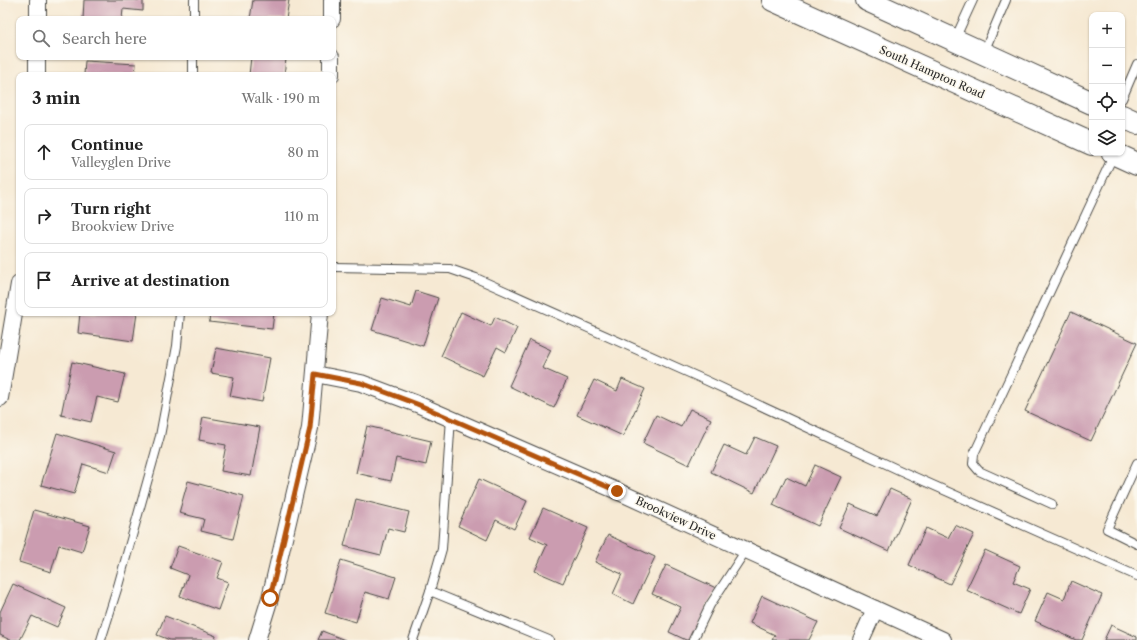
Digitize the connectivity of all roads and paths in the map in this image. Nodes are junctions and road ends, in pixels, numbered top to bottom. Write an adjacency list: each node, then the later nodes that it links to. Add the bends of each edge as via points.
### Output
1 (38, 0): 8 (street)
2 (194, 0): 9 (lane)
3 (332, 0): 10 (street)
4 (773, 0): 24 (main road, South Hampton Road)
5 (868, 0): 11 (main road)
6 (973, 0): 11 (lane)
7 (1006, 0): 12 (lane)
8 (38, 16)
9 (194, 16)
10 (332, 16)
11 (954, 40): 12 (main road)
12 (984, 53): 21 (main road)
13 (37, 60): 17 (street)
14 (193, 60): 18 (lane)
15 (331, 60): 19 (street)
16 (1137, 64): 20 (lane)
17 (37, 72)
18 (193, 72)
19 (331, 72)
20 (1125, 92)
21 (1089, 101)
22 (1125, 117): 23 (main road)
23 (1137, 123)
24 (1089, 143)
25 (1113, 156): 36 (lane, via 974,454 973,464 979,471)
26 (1120, 156): 27 (main road)
27 (1137, 164)
28 (336, 267): 39 (lane, via 450,269 476,278)
29 (16, 302): 33 (street)
30 (180, 316): 42 (lane, via 177,346 160,436)
31 (320, 316): 32 (street)
32 (315, 374): 34 (street, Brookview Drive, via 361,383); 43 (street, via 310,428 270,598)
33 (0, 398)
34 (450, 418): 38 (street, Brookview Drive); 40 (lane, via 442,549)
35 (1137, 462): 37 (lane, via 1107,529)
36 (1052, 504)
37 (1137, 544)
38 (746, 550): 41 (street, Brookview Drive); 46 (lane, via 710,605)
39 (1137, 576)
40 (430, 591): 44 (lane); 45 (lane)
41 (875, 609): 47 (street); 48 (street, Brookview Drive)
42 (101, 640)
43 (257, 640)
44 (413, 640)
45 (549, 640)
46 (693, 640)
47 (861, 640)
48 (943, 640)

